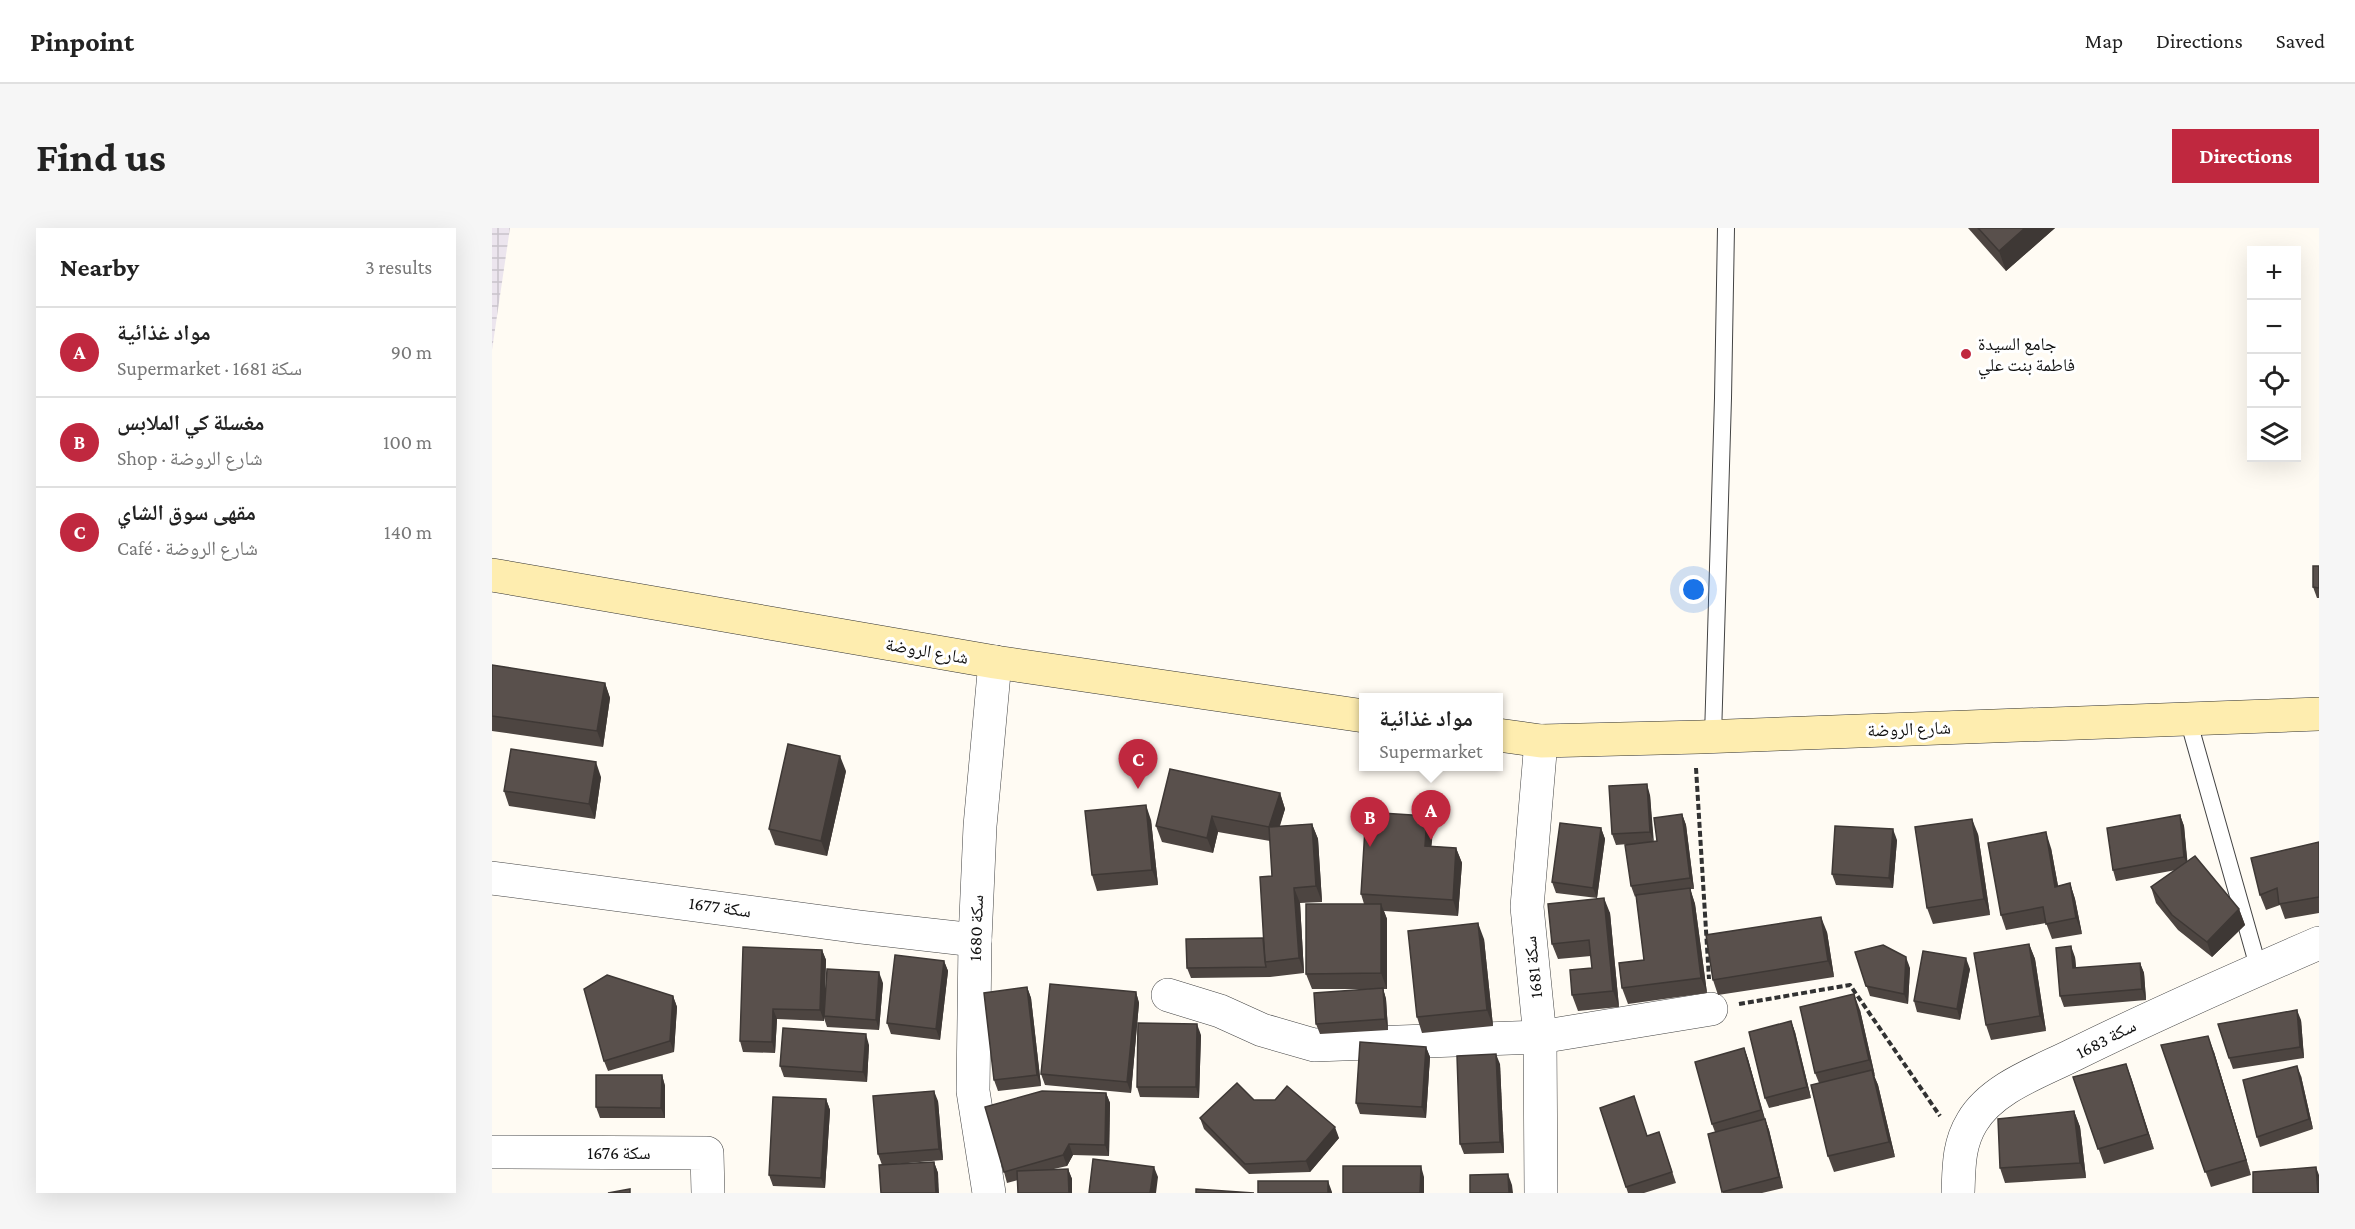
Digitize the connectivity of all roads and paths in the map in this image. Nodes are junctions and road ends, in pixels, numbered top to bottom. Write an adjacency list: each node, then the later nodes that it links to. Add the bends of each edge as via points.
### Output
1 (1726, 228): 8 (lane, via 1716,598)
2 (492, 575): 3 (main road, شارع الروضة)
3 (995, 662): 5 (main road, شارع الروضة); 11 (street, سكة 1680, via 980,826)
4 (2319, 714): 6 (main road, شارع الروضة)
5 (1359, 715)
6 (2188, 719): 8 (main road, شارع الروضة); 13 (lane)
7 (1503, 736): 9 (main road, شارع الروضة)
8 (1706, 737): 9 (main road, شارع الروضة); 15 (path, via 1695,777)
9 (1541, 741): 16 (street, سكة 1681, via 1527,907)
10 (492, 878): 11 (street, سكة 1677)
11 (961, 938): 20 (street, سكة 1680, via 973,1091)
12 (2319, 943): 13 (street, سكة 1683)
13 (2259, 970): 17 (street, سكة 1683, via 2140,1022 2010,1087 1972,1121)
14 (1168, 995): 16 (street, via 1314,1045)
15 (1711, 1009): 16 (street); 17 (path, via 1850,985)
16 (1540, 1037): 21 (street, سكة 1681)
17 (1961, 1146): 22 (street, سكة 1683)
18 (492, 1152): 19 (street, سكة 1676, via 707,1153)
19 (708, 1193)
20 (989, 1193)
21 (1541, 1193)
22 (1958, 1193)

